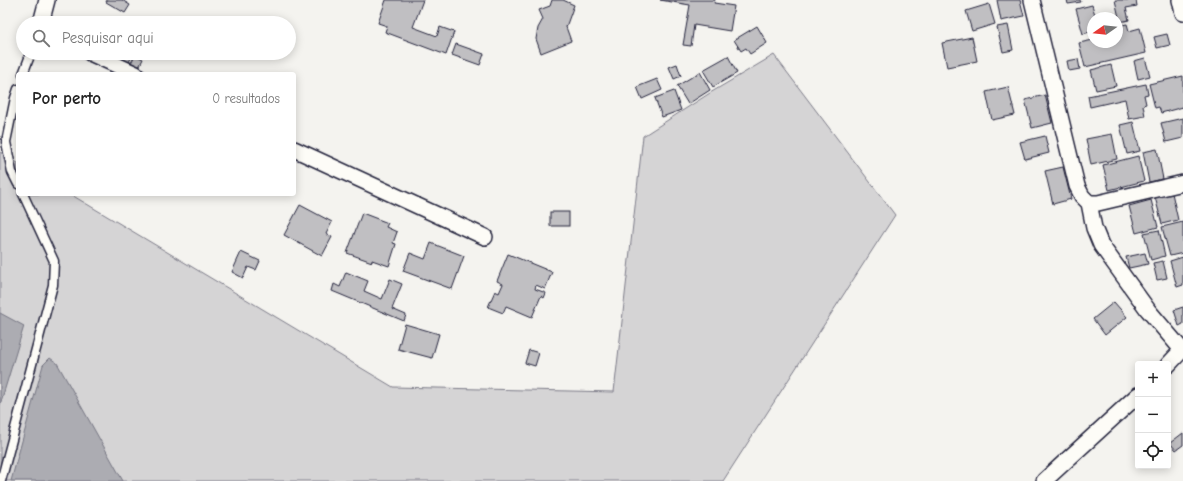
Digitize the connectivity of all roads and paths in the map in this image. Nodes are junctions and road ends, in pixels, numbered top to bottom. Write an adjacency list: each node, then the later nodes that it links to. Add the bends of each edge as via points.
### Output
1 (47, 0): 3 (street)
2 (1032, 0): 13 (street, via 1078,186 1082,196)
3 (43, 16)
4 (29, 60): 6 (lane)
5 (105, 60): 7 (street)
6 (25, 72)
7 (132, 72)
8 (16, 95): 10 (lane, via 6,142)
9 (296, 150): 14 (street)
10 (16, 180)
11 (1183, 183): 13 (street)
12 (24, 196): 18 (lane, via 54,261 54,285)
13 (1089, 203): 15 (street, via 1100,246 1148,310)
14 (485, 237)
15 (1183, 350): 16 (street)
16 (1171, 362)
17 (1136, 397): 19 (street)
18 (0, 481)
19 (1044, 481)

